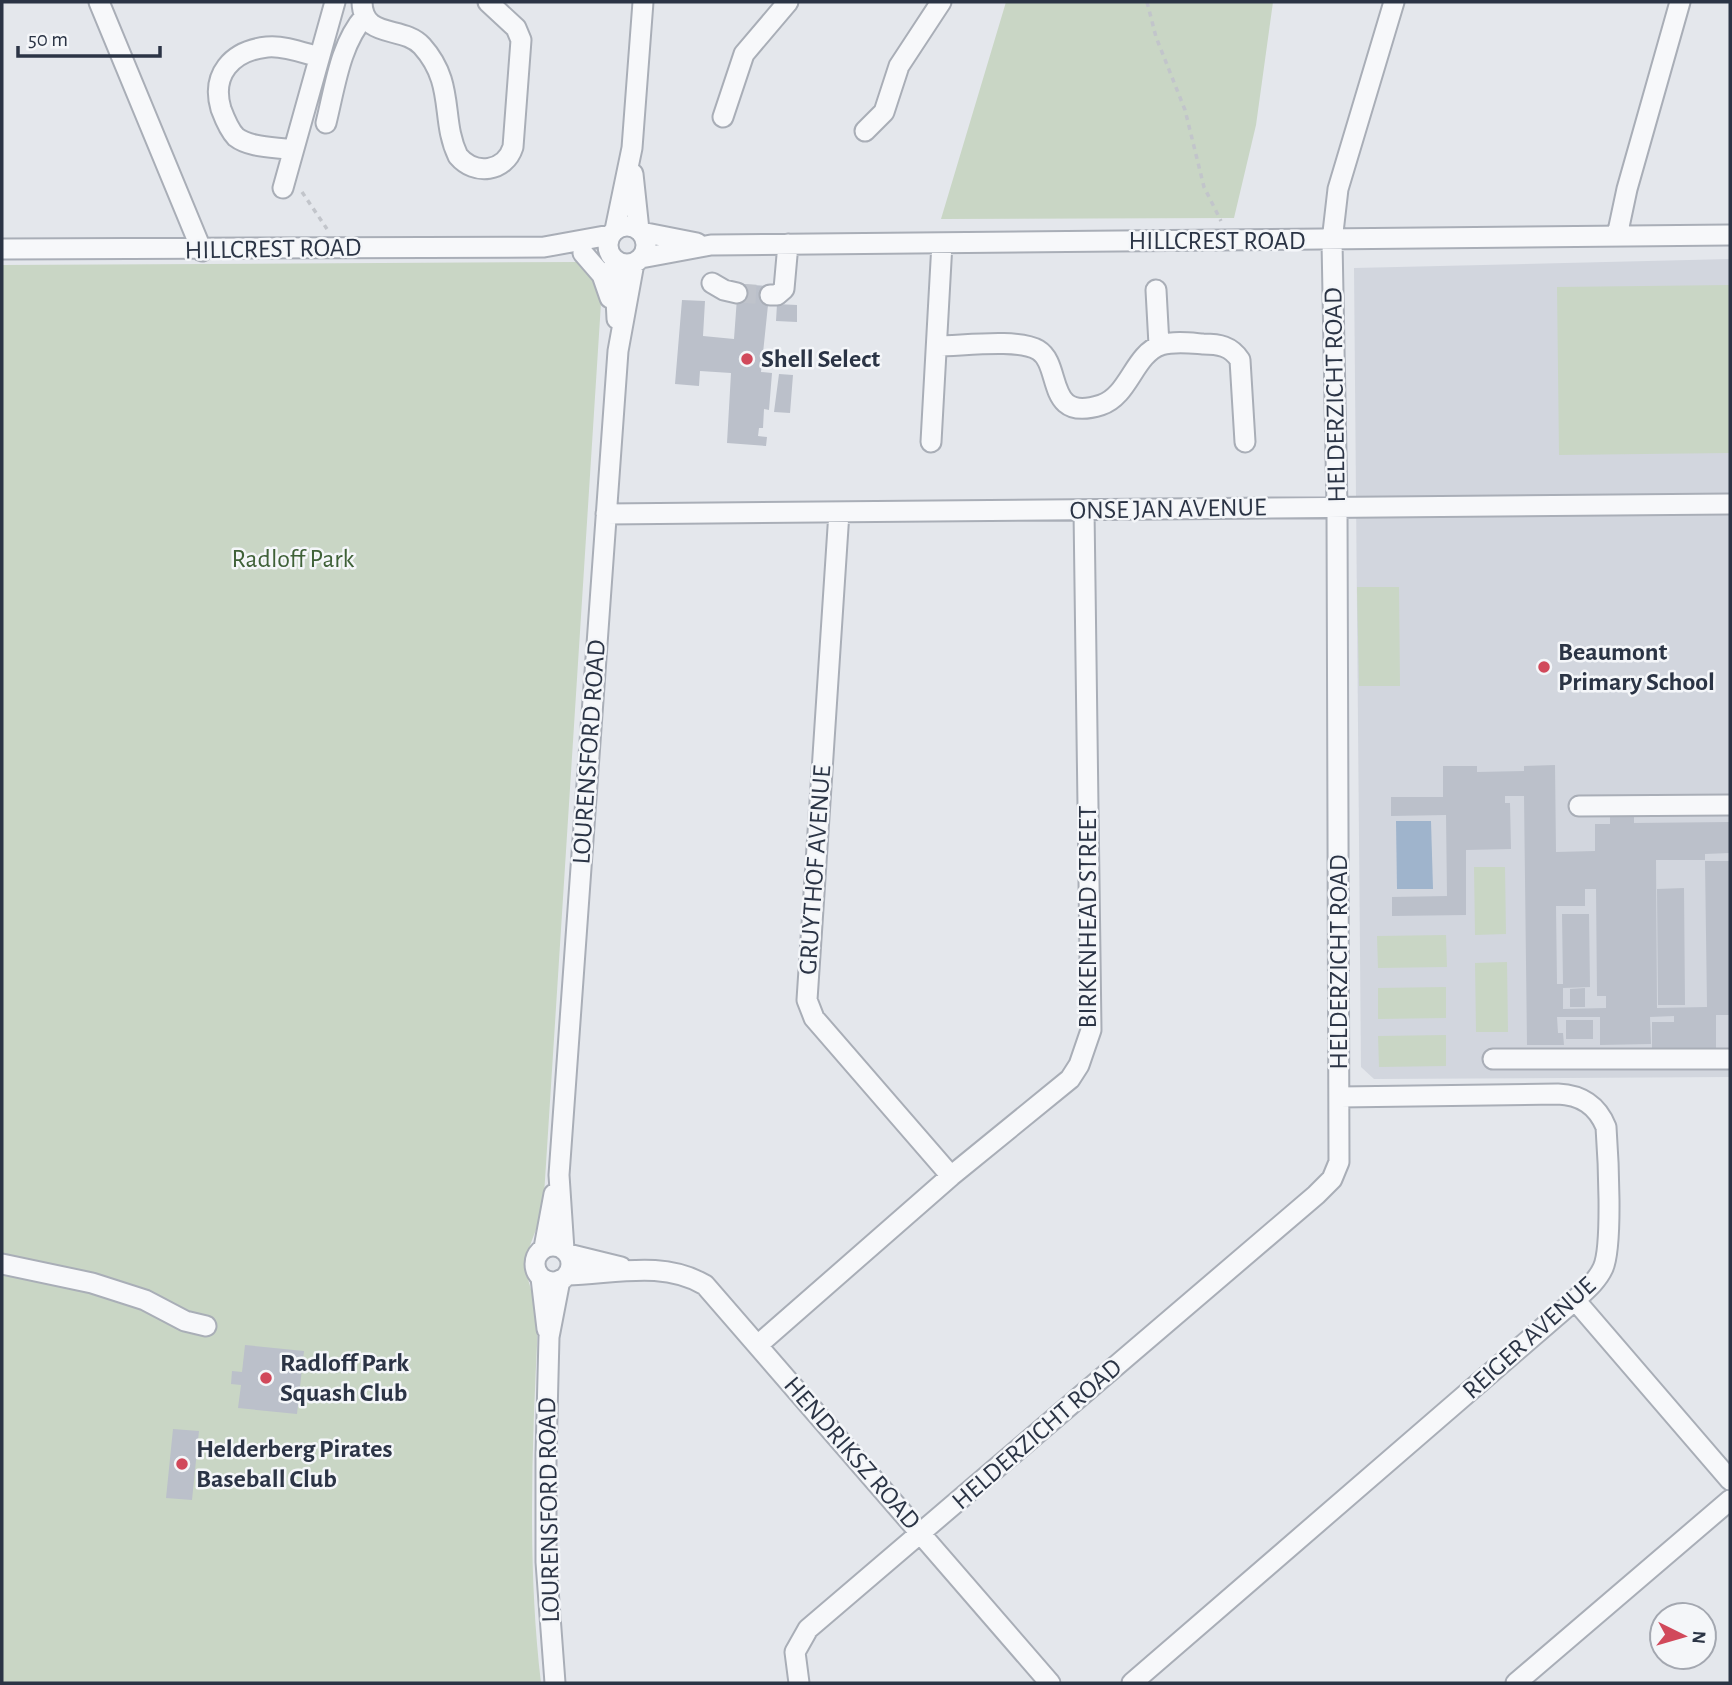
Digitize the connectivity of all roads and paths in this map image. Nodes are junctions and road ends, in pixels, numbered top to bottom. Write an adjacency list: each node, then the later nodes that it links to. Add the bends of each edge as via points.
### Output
1 (99, 2): 32 (street)
2 (335, 2): 11 (street)
3 (488, 2): 10 (street, via 516,28 521,46 513,147 507,160 495,168 474,167 458,156 445,86 421,46 409,37 377,29)
4 (643, 2): 15 (street, LOURENSFORD ROAD)
5 (788, 2): 12 (street, via 744,54)
6 (1147, 2): 24 (path, via 1185,110 1204,187)
7 (1394, 2): 23 (street, HELDERZICHT ROAD, via 1338,189)
8 (1680, 2): 21 (street)
9 (936, 3): 14 (street, via 899,66 884,112)
10 (364, 9): 13 (street, via 346,45)
11 (319, 57): 16 (street); 16 (street, via 267,47 226,66 217,79 223,117 236,136 249,143)
12 (723, 117)
13 (326, 122)
14 (864, 131)
15 (632, 148): 18 (street, LOURENSFORD ROAD); 27 (street, LOURENSFORD ROAD)
16 (293, 150): 17 (street)
17 (286, 178): 31 (path)
18 (634, 191): 19 (street, LOURENSFORD ROAD); 22 (street)
19 (640, 231): 22 (street, HILLCREST ROAD); 27 (street, via 625,226); 34 (street, via 646,243)
20 (1730, 235): 21 (street, HILLCREST ROAD)
21 (1617, 236): 23 (street, HILLCREST ROAD)
22 (669, 237): 28 (street, HILLCREST ROAD)
23 (1332, 241): 24 (street, HILLCREST ROAD); 45 (street, HELDERZICHT ROAD)
24 (1232, 242): 25 (street, HILLCREST ROAD)
25 (942, 243): 26 (street, HILLCREST ROAD); 41 (street)
26 (788, 244): 28 (street, HILLCREST ROAD); 38 (street, via 784,289)
27 (612, 245): 29 (street, HILLCREST ROAD); 33 (street, HILLCREST ROAD); 34 (street, via 623,264); 39 (street, LOURENSFORD ROAD)
28 (705, 245): 34 (street, HILLCREST ROAD)
29 (544, 247): 31 (street, HILLCREST ROAD); 33 (street, HILLCREST ROAD)
30 (2, 249): 32 (street, HILLCREST ROAD)
31 (340, 249): 32 (street, HILLCREST ROAD)
32 (202, 251)
33 (583, 253): 39 (street, via 602,275)
34 (638, 260): 39 (street, LOURENSFORD ROAD, via 627,311)
35 (712, 283): 37 (street)
36 (1156, 290): 40 (street)
37 (737, 293)
38 (770, 295)
39 (618, 321): 48 (street, LOURENSFORD ROAD)
40 (1159, 345): 41 (street, via 1110,400 1090,406 1072,405 1058,395 1045,356 1037,350 1016,345); 43 (street, via 1213,344 1235,352 1244,377)
41 (937, 346): 42 (street)
42 (931, 442)
43 (1245, 442)
44 (1730, 504): 45 (street, ONSE JAN AVENUE)
45 (1337, 508): 46 (street, ONSE JAN AVENUE); 53 (street, HELDERZICHT ROAD)
46 (1084, 510): 47 (street, ONSE JAN AVENUE); 55 (street, BIRKENHEAD STREET, via 1091,1030 1070,1079)
47 (839, 512): 48 (street, ONSE JAN AVENUE); 55 (street, GRUYTHOF AVENUE, via 807,1000 814,1018)
48 (606, 514): 54 (street, LOURENSFORD ROAD)
49 (1730, 805): 50 (street)
50 (1579, 806)
51 (1493, 1059): 52 (street)
52 (1730, 1059)
53 (1340, 1097): 61 (street, REIGER AVENUE, via 1558,1094 1593,1106 1606,1127 1607,1246 1605,1265); 66 (street, HELDERZICHT ROAD, via 1340,1149 1332,1179)
54 (559, 1175): 56 (street, LOURENSFORD ROAD); 57 (street, LOURENSFORD ROAD)
55 (951, 1176): 63 (street, BIRKENHEAD STREET)
56 (544, 1248): 57 (street, via 554,1246); 60 (street, via 535,1262)
57 (566, 1252): 59 (street, HENDRIKSZ ROAD); 60 (street, via 571,1265)
58 (2, 1264): 62 (street, via 92,1283)
59 (628, 1269): 60 (street, HENDRIKSZ ROAD); 63 (street, HENDRIKSZ ROAD, via 692,1277 723,1302)
60 (556, 1277): 67 (street, LOURENSFORD ROAD, via 549,1337 546,1562)
61 (1575, 1300): 64 (street); 70 (street, REIGER AVENUE)
62 (206, 1326)
63 (759, 1344): 66 (street, HENDRIKSZ ROAD)
64 (1730, 1480)
65 (1730, 1500): 71 (street)
66 (921, 1533): 68 (street, HELDERZICHT ROAD, via 802,1636 794,1662); 69 (street, HENDRIKSZ ROAD)
67 (555, 1683)
68 (799, 1683)
69 (1050, 1683)
70 (1132, 1683)
71 (1516, 1683)

